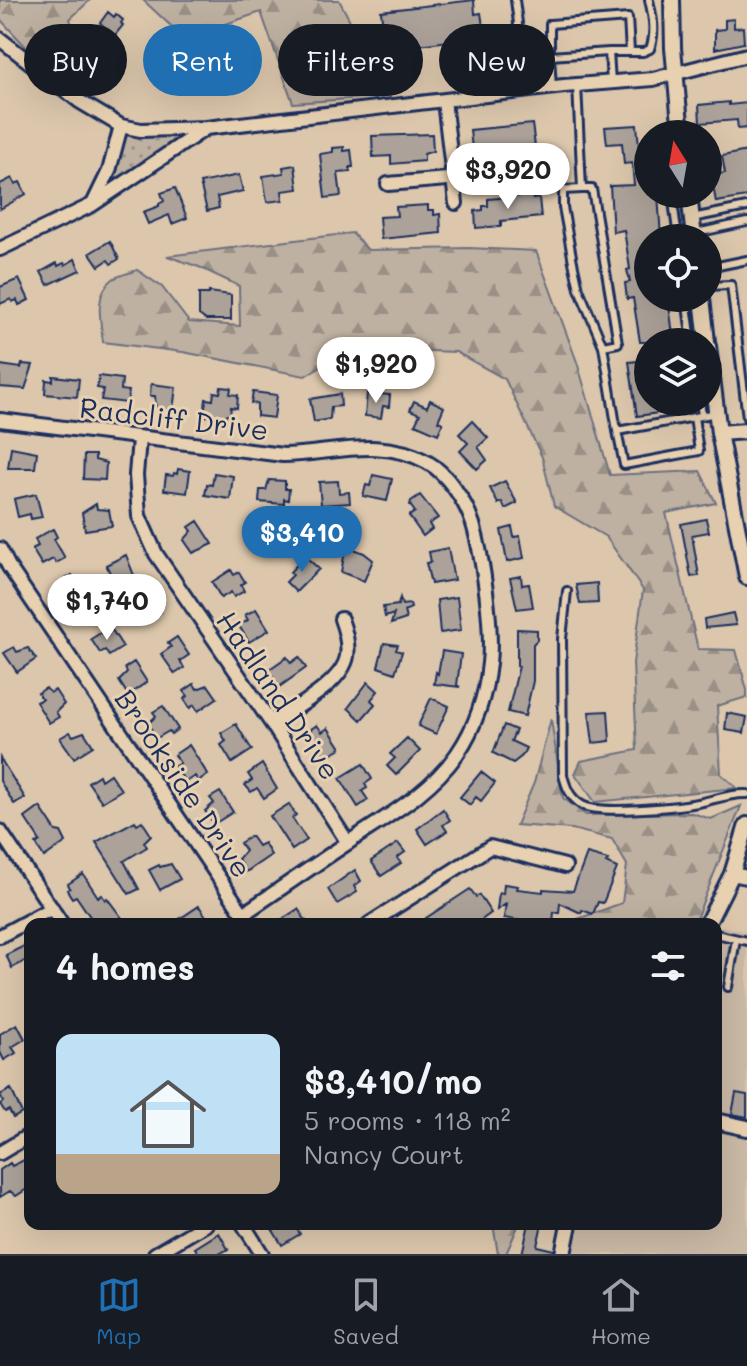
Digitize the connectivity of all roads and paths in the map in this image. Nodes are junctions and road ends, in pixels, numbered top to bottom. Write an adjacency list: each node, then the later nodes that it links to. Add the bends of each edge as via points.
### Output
1 (515, 0): 4 (lane)
2 (646, 0): 8 (lane, via 654,38 650,49)
3 (672, 0): 11 (street)
4 (518, 24)
5 (550, 24): 8 (lane, via 628,18)
6 (0, 39): 18 (street, via 79,101)
7 (609, 52): 8 (lane); 10 (lane); 12 (lane)
8 (630, 52)
9 (747, 55): 11 (street)
10 (555, 56)
11 (676, 74): 12 (street); 17 (street)
12 (611, 82): 13 (street)
13 (577, 85): 14 (street); 23 (lane)
14 (555, 88)
15 (485, 96): 16 (street)
16 (444, 101): 19 (street); 21 (street)
17 (680, 120)
18 (121, 126): 19 (street); 25 (street, via 109,171)
19 (206, 128): 25 (street)
20 (520, 173): 21 (street)
21 (455, 179): 22 (street); 24 (street)
22 (388, 184)
23 (582, 189): 34 (lane, via 563,190 563,207 579,289); 34 (lane, via 592,189 618,343)
24 (456, 203)
25 (92, 205): 30 (street)
26 (747, 207): 28 (lane)
27 (747, 222): 29 (lane)
28 (705, 224)
29 (722, 225)
30 (0, 249)
31 (747, 260): 32 (lane)
32 (722, 265)
33 (722, 285): 38 (lane, via 731,285)
34 (603, 346): 40 (lane)
35 (699, 416): 40 (lane)
36 (704, 416): 40 (lane, via 699,451 624,465)
37 (705, 416): 42 (street)
38 (747, 418)
39 (0, 420): 43 (street, Radcliff Drive)
40 (617, 431)
41 (747, 431): 42 (street)
42 (719, 433): 45 (street)
43 (139, 439): 48 (street, Hadland Drive, via 139,516 156,554); 52 (street, Radcliff Drive, via 283,455 395,449 428,462 456,491 472,523 489,620 483,697 457,754 435,779)
44 (0, 549): 58 (street, Brookside Drive)
45 (747, 577)
46 (567, 591): 49 (lane, via 563,775 575,801 585,807 622,809)
47 (341, 619): 48 (street, via 348,647 343,669)
48 (272, 724): 52 (street, Hadland Drive)
49 (747, 794)
50 (747, 825): 54 (street)
51 (0, 831): 55 (street)
52 (348, 843): 59 (street, Radcliff Drive)
53 (565, 866): 60 (street, via 490,847)
54 (740, 876): 61 (street)
55 (52, 908): 56 (street); 57 (street)
56 (33, 918)
57 (58, 918)
58 (246, 918)
59 (248, 918)
60 (378, 918)
61 (711, 918)
62 (24, 923): 63 (street)
63 (0, 936)
64 (722, 936): 65 (lane)
65 (736, 939): 66 (lane); 67 (lane)
66 (747, 941)
67 (728, 987)
68 (722, 1122): 69 (street)
69 (747, 1128)
70 (24, 1139): 71 (street)
71 (0, 1153)
72 (196, 1230): 75 (street)
73 (247, 1230): 76 (street)
74 (568, 1230): 77 (street)
75 (155, 1254)
76 (262, 1254)
77 (563, 1254)

